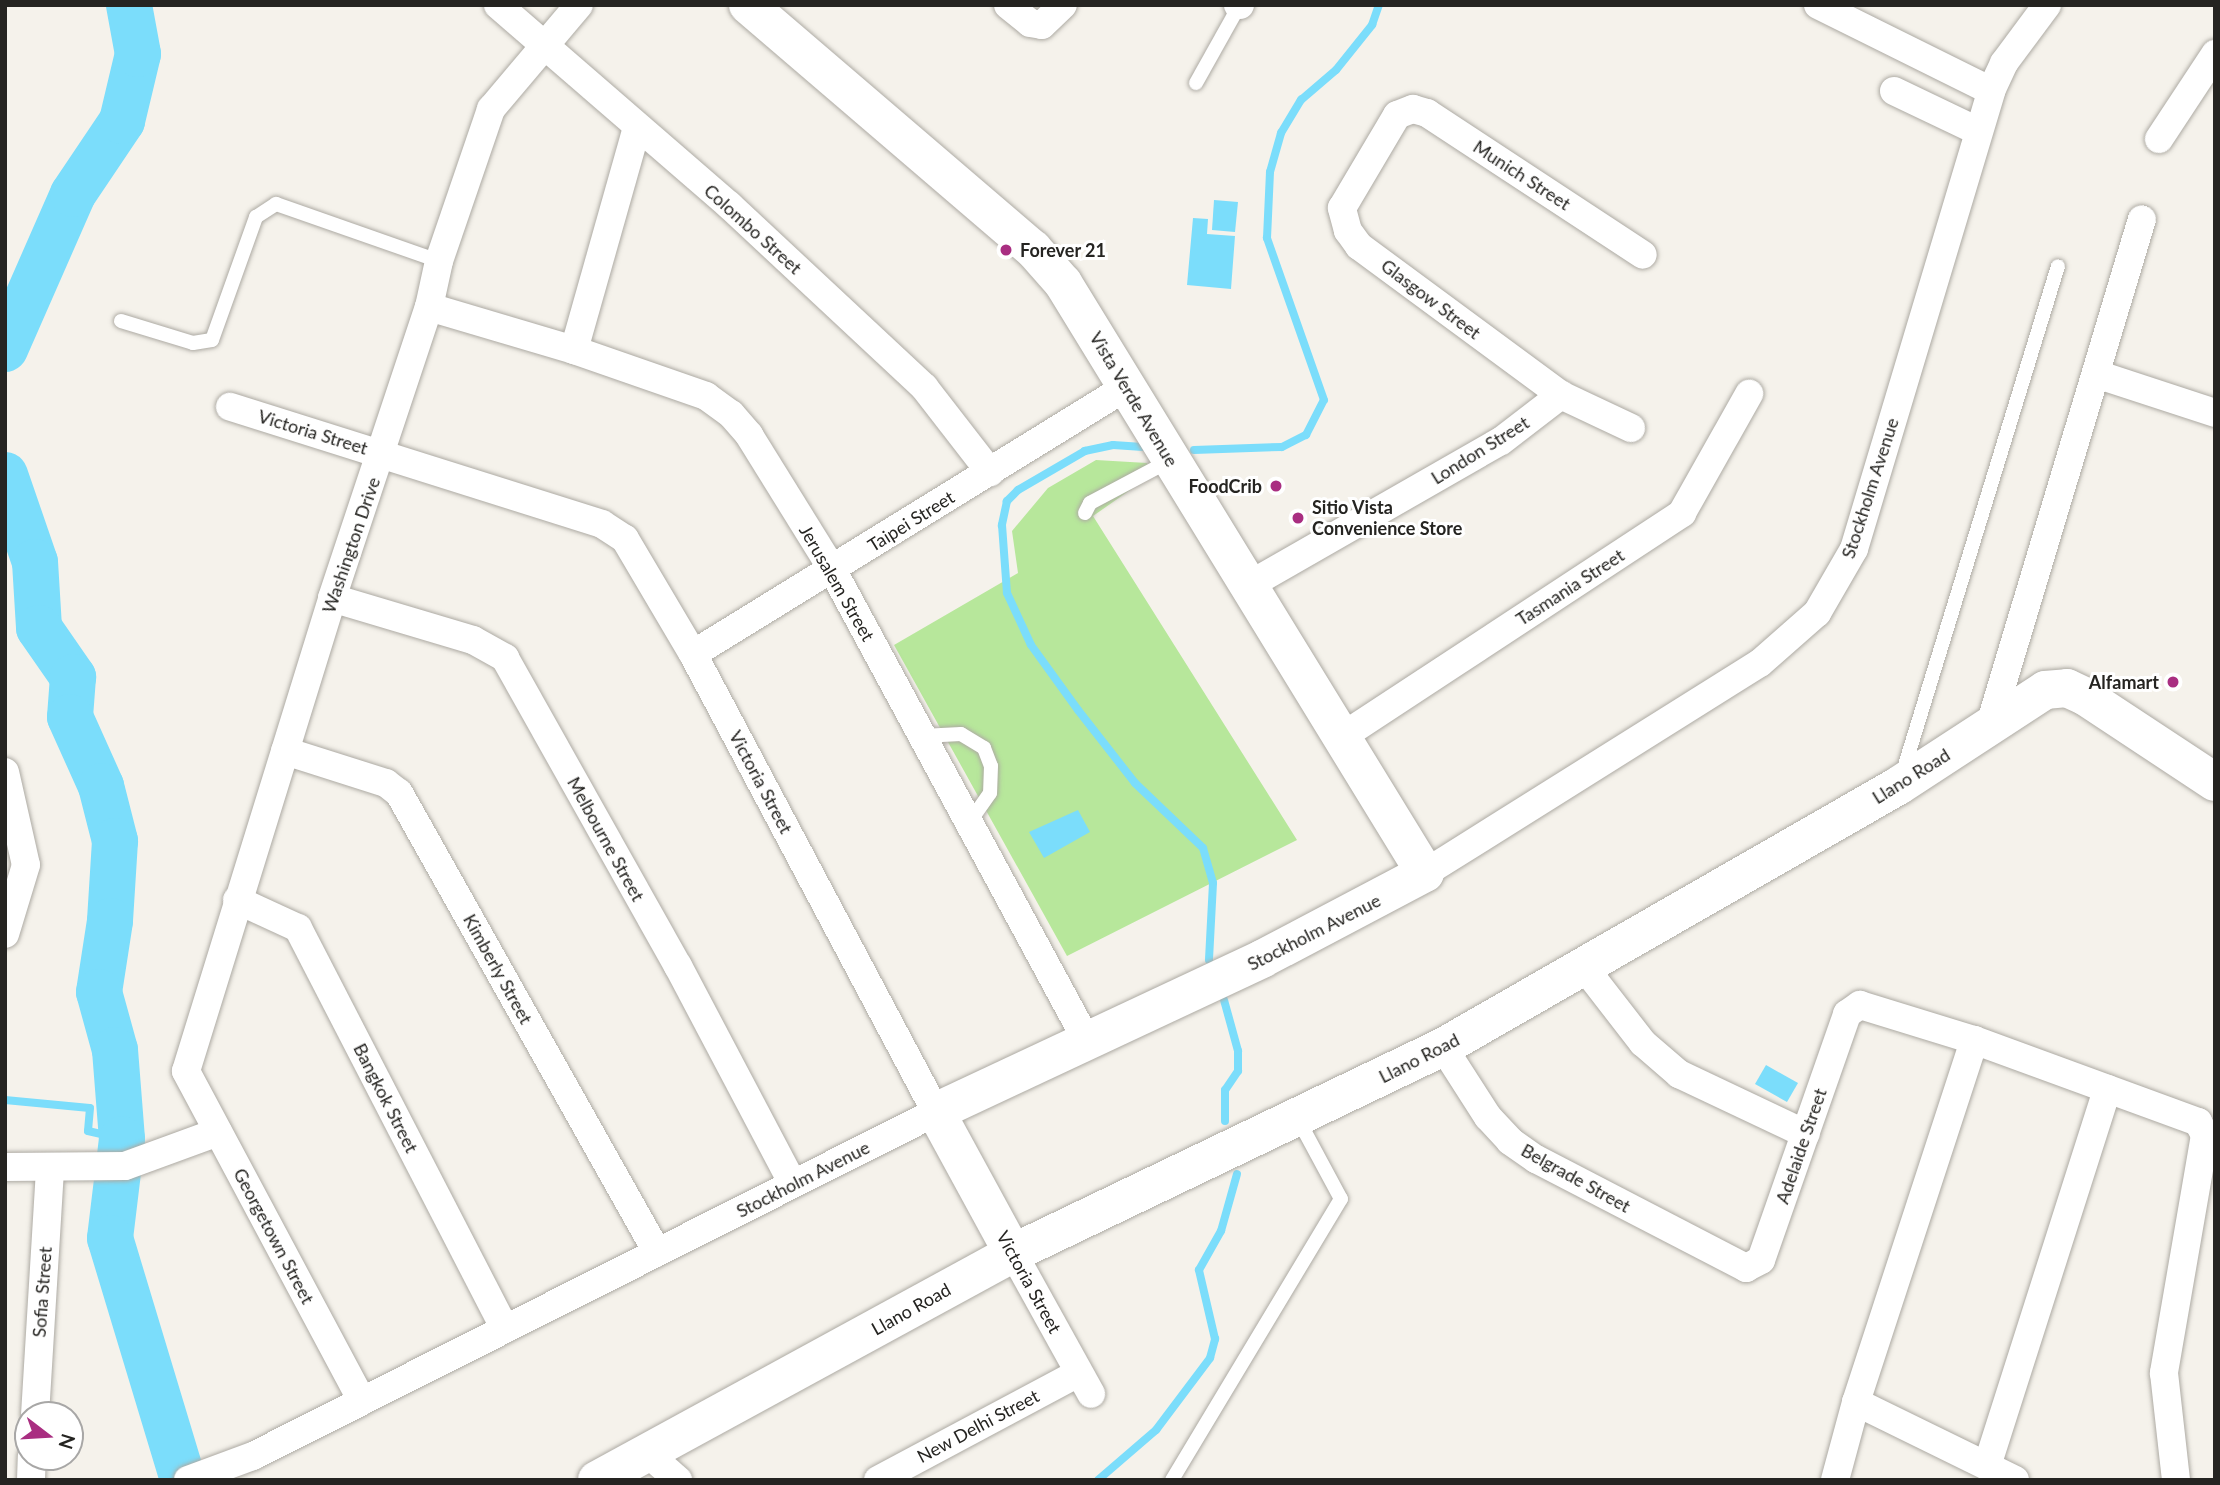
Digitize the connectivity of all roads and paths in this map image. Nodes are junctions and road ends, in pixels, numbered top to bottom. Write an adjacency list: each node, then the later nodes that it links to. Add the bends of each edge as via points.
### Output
1 (498, 5): 9 (street, Colombo Street)
2 (579, 5): 9 (street, Washington Drive)
3 (748, 5): 26 (main road, Vista Verde Avenue, via 1048,264)
4 (1008, 5): 5 (street, via 1030,23 1042,25)
5 (1063, 5)
6 (1818, 5): 12 (street)
7 (2047, 5): 12 (street, Stockholm Avenue, via 2023,35)
8 (1239, 6): 11 (lane)
9 (545, 43): 15 (street, Colombo Street); 20 (street, Washington Drive, via 491,110)
10 (2215, 54): 17 (street)
11 (1196, 83)
12 (1991, 90): 16 (street, Stockholm Avenue)
13 (1894, 91): 16 (street)
14 (1397, 115): 19 (street, Munich Street, via 1413,109 1427,113); 28 (street, Glasgow Street, via 1342,208 1348,231 1360,246)
15 (637, 128): 24 (street); 34 (street, Colombo Street, via 729,205 924,387)
16 (1978, 131): 49 (street, Stockholm Avenue, via 1854,549 1817,613 1760,663)
17 (2159, 139)
18 (2142, 219): 25 (street)
19 (1643, 255)
20 (439, 261): 22 (street, Washington Drive); 23 (lane, via 276,204 256,217 212,340 193,343)
21 (2058, 266): 46 (lane)
22 (429, 307): 24 (street, Jerusalem Street); 32 (street, Washington Drive)
23 (121, 321)
24 (574, 350): 36 (street, Jerusalem Street, via 706,396 731,414 749,435)
25 (2096, 374): 30 (street); 40 (street)
26 (1128, 386): 33 (main road, Vista Verde Avenue); 34 (street, Taipei Street)
27 (1749, 394): 42 (street, Tasmania Street, via 1682,513)
28 (1561, 395): 31 (street, Glasgow Street); 37 (street, London Street, via 1501,441)
29 (230, 407): 32 (street, Victoria Street)
30 (2215, 413)
31 (1631, 428)
32 (383, 453): 38 (street, Washington Drive); 39 (street, Victoria Street, via 602,524 631,548)
33 (1170, 460): 35 (lane, via 1090,503); 37 (main road, Vista Verde Avenue)
34 (990, 472): 36 (street, Taipei Street)
35 (1085, 513)
36 (832, 569): 39 (street, Taipei Street); 41 (street, Jerusalem Street)
37 (1251, 584): 42 (main road, Vista Verde Avenue)
38 (332, 598): 43 (street, Washington Drive); 64 (street, Melbourne Street, via 473,640 505,658 678,966)
39 (693, 654): 58 (street, Victoria Street)
40 (1989, 728): 45 (main road, Llano Road, via 2045,690 2067,688); 46 (main road, Llano Road)
41 (922, 736): 47 (street, Jerusalem Street); 47 (lane, via 961,734 984,748 991,766 990,793)
42 (1343, 736): 49 (main road, Vista Verde Avenue)
43 (285, 751): 50 (street, Washington Drive); 65 (street, Kimberly Street, via 386,783 399,793)
44 (5, 772): 48 (street)
45 (2215, 782)
46 (1898, 786): 52 (main road, Llano Road)
47 (969, 823): 54 (street, Jerusalem Street)
48 (14, 838): 51 (street, via 26,865)
49 (1424, 873): 54 (main road, Stockholm Avenue, via 1317,932)
50 (237, 900): 56 (street, Washington Drive); 68 (street, Bangkok Street, via 298,928)
51 (5, 933)
52 (1584, 967): 55 (main road, Llano Road); 61 (street, via 1643,1044 1679,1074)
53 (1974, 1040): 57 (street); 61 (street, Adelaide Street, via 1860,1005 1847,1014); 72 (street, via 1883,1331)
54 (1087, 1041): 58 (main road, Stockholm Avenue)
55 (1443, 1047): 59 (main road, Llano Road); 67 (street, Belgrade Street, via 1488,1117 1519,1147)
56 (186, 1071): 60 (street, Georgetown Street)
57 (2107, 1089): 74 (street); 82 (street, via 2198,1122 2205,1135 2164,1373)
58 (936, 1112): 64 (street, Stockholm Avenue); 66 (main road, Victoria Street)
59 (1297, 1118): 66 (main road, Llano Road); 79 (lane, via 1340,1199)
60 (218, 1132): 63 (street, via 125,1166); 71 (street, Georgetown Street)
61 (1806, 1134): 67 (street, Adelaide Street, via 1761,1260)
62 (5, 1167): 63 (street)
63 (50, 1170): 70 (street, Sofia Street)
64 (793, 1184): 65 (street, Stockholm Avenue)
65 (657, 1252): 68 (street, Stockholm Avenue)
66 (1013, 1253): 69 (street, Victoria Street); 73 (main road, Llano Road)
67 (1746, 1268)
68 (505, 1329): 71 (street, Stockholm Avenue)
69 (1084, 1383): 78 (street, New Delhi Street)
70 (36, 1401)
71 (362, 1401): 75 (street, Stockholm Avenue, via 231,1467)
72 (1856, 1402): 74 (street); 80 (street)
73 (645, 1451): 76 (main road, Llano Road); 77 (street)
74 (1987, 1466): 81 (street)
75 (192, 1479)
76 (597, 1480)
77 (678, 1480)
78 (878, 1480)
79 (1172, 1480)
80 (1835, 1480)
81 (2015, 1480)
82 (2176, 1480)

